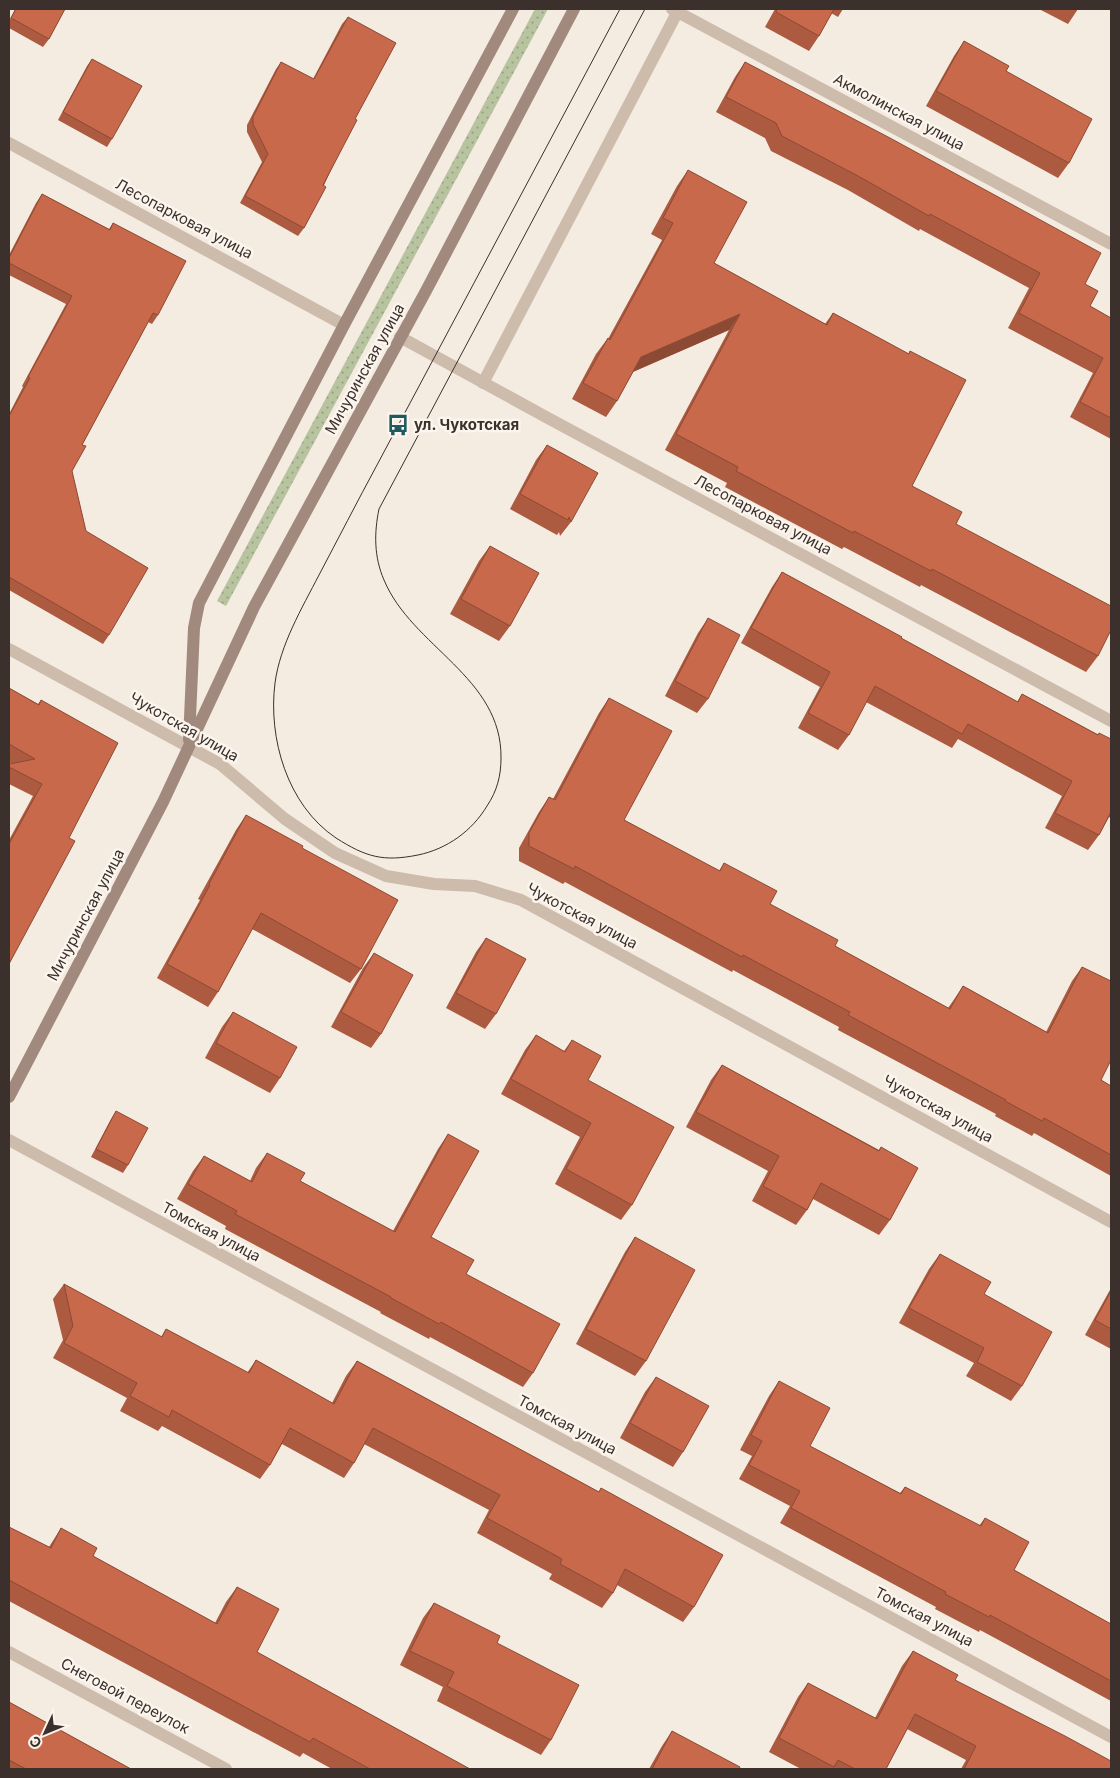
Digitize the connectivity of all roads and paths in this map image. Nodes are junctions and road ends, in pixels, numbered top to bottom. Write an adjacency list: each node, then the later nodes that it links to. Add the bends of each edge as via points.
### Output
1 (513, 9): 6 (main road, Мичуринская улица)
2 (574, 9): 7 (main road, Мичуринская улица)
3 (676, 10): 5 (street, Акмолинская улица); 8 (street)
4 (9, 143): 6 (street, Лесопарковая улица)
5 (1111, 244)
6 (344, 325): 11 (main road, Мичуринская улица, via 199,603 194,628)
7 (400, 337): 8 (street, Лесопарковая улица); 11 (main road, Мичуринская улица, via 254,607)
8 (483, 383): 10 (street, Лесопарковая улица)
9 (9, 648): 11 (street, Чукотская улица)
10 (1111, 721)
11 (188, 746): 12 (main road, Мичуринская улица, via 163,802); 14 (street, Чукотская улица, via 220,764 285,819 335,853 386,876 434,884 476,886 521,900)
12 (9, 1097)
13 (9, 1140): 16 (street, Томская улица)
14 (1111, 1222)
15 (9, 1652): 17 (street, Снеговой переулок)
16 (1111, 1737)
17 (226, 1769)

